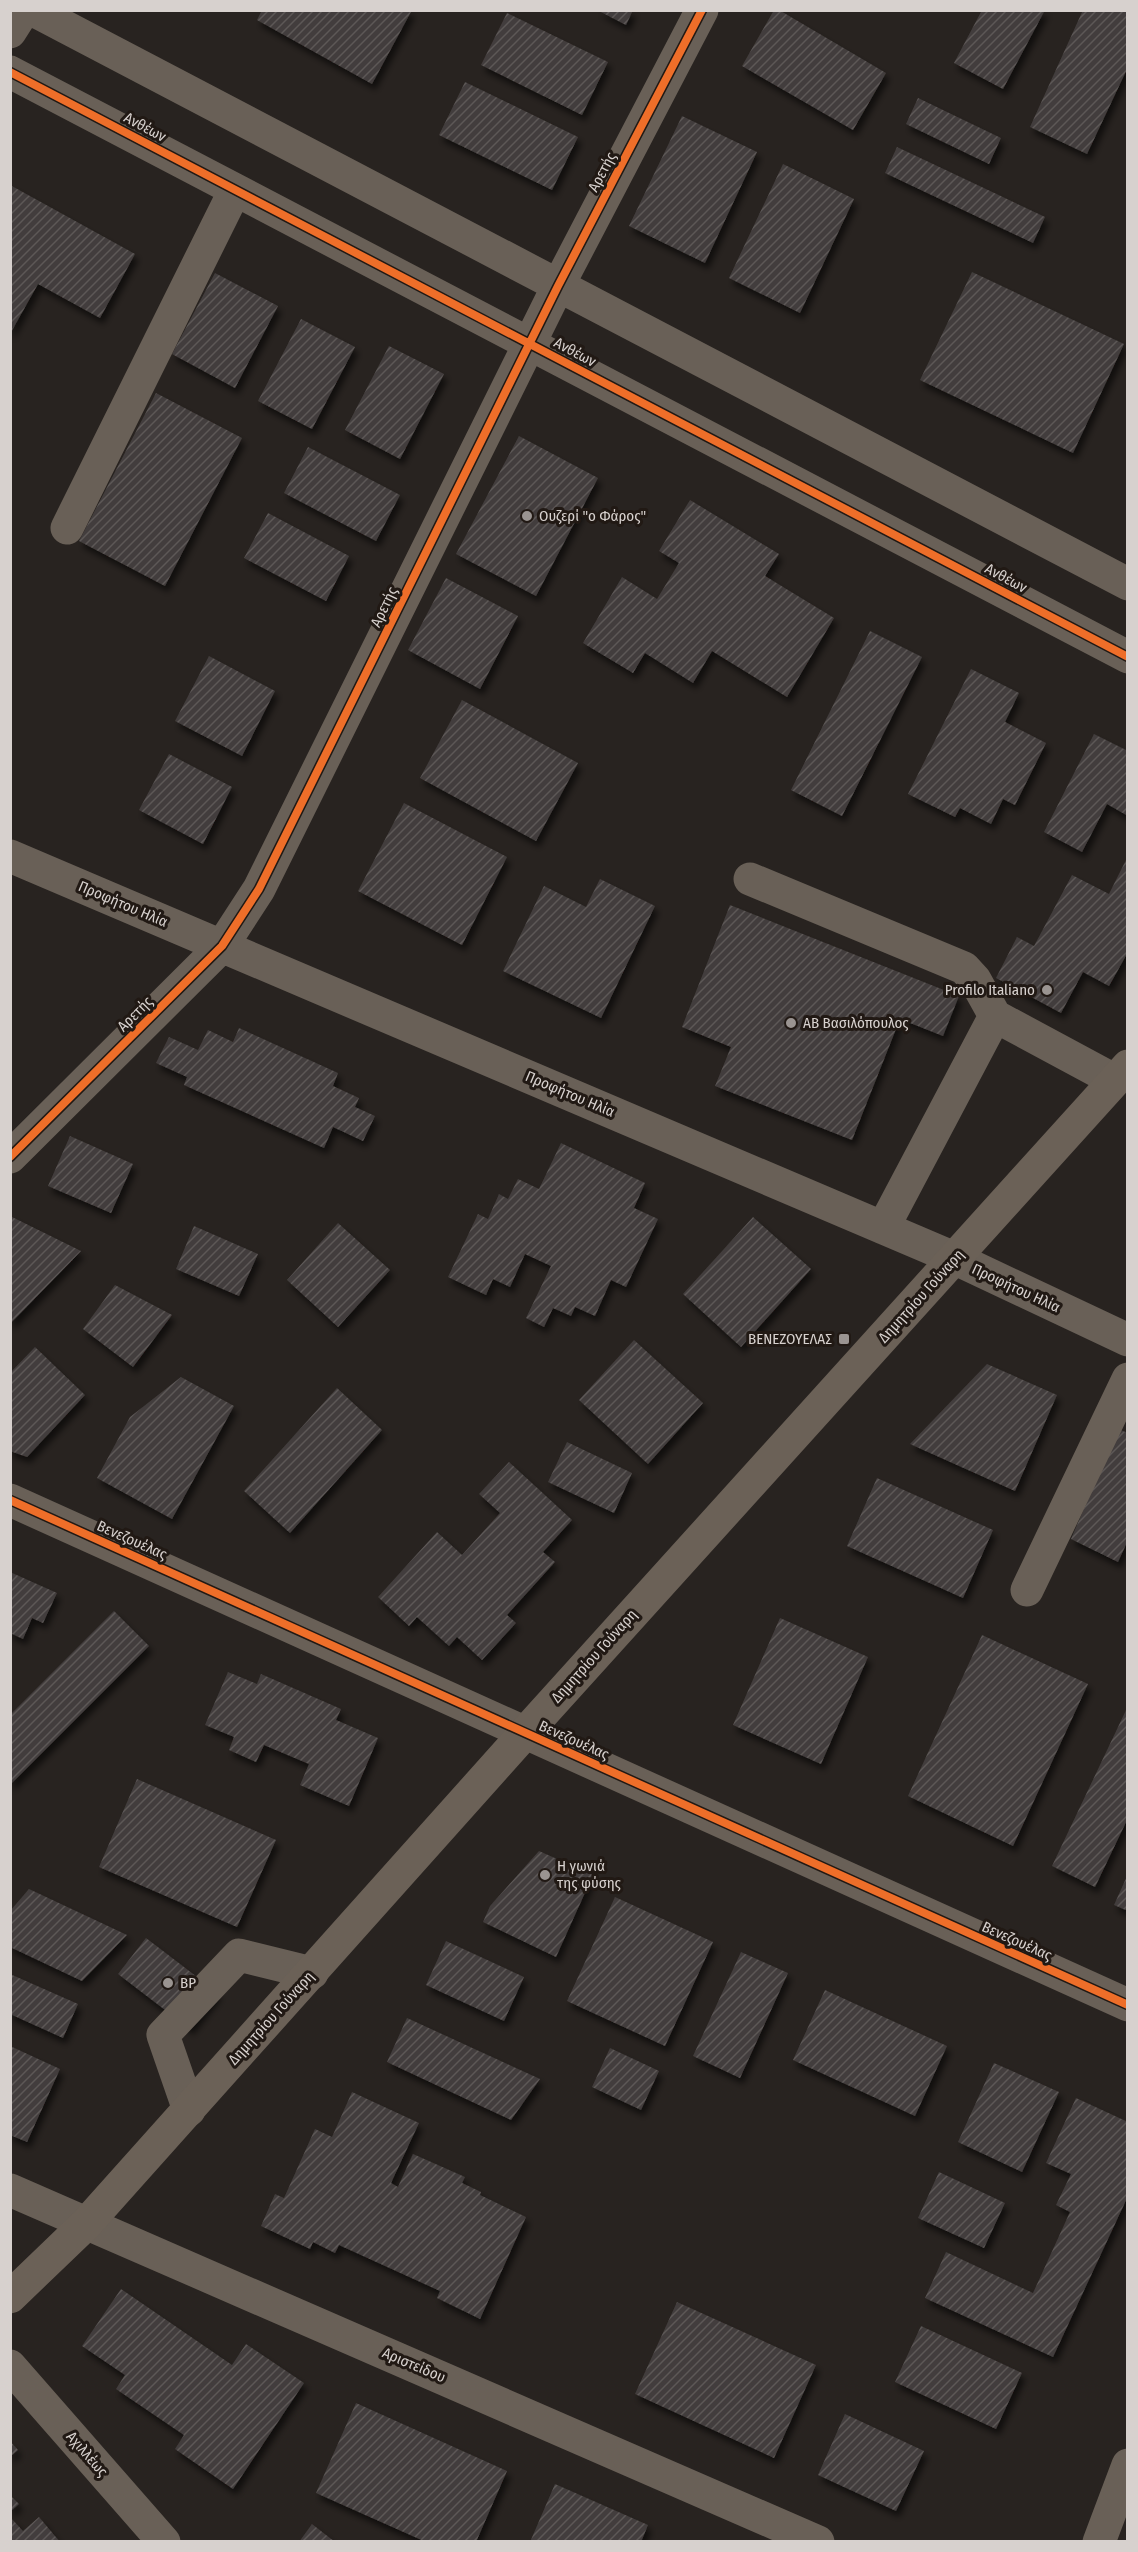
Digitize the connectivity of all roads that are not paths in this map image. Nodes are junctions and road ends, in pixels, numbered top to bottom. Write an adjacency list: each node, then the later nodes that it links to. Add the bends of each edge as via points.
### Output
1 (24, 10): 4 (street)
2 (33, 10): 7 (street)
3 (702, 10): 7 (street, Αρετής)
4 (10, 32)
5 (10, 72): 6 (street, Ανθέων)
6 (235, 190): 8 (street, Ανθέων); 9 (street)
7 (558, 286): 8 (street, Αρετής); 10 (street)
8 (530, 344): 11 (street, Ανθέων); 14 (street, Αρετής, via 259,889)
9 (66, 528)
10 (1128, 584)
11 (1126, 651)
12 (10, 856): 14 (street, Προφήτου Ηλία)
13 (750, 879): 15 (street, via 964,968)
14 (222, 946): 17 (street, Αρετής); 18 (street, Προφήτου Ηλία)
15 (995, 1016): 16 (street); 18 (street)
16 (1121, 1073): 19 (main road, Δημητρίου Γούναρη)
17 (10, 1157)
18 (883, 1228): 19 (street, Προφήτου Ηλία)
19 (954, 1258): 20 (street, Προφήτου Ηλία); 24 (main road, Δημητρίου Γούναρη)
20 (1128, 1340)
21 (1128, 1379): 23 (street)
22 (10, 1500): 24 (street, Βενεζουέλας)
23 (1027, 1590)
24 (525, 1732): 25 (main road, Δημητρίου Γούναρη); 26 (street, Βενεζουέλας)
25 (312, 1973): 27 (main road, Δημητρίου Γούναρη); 27 (street, via 238,1955 163,2035)
26 (1128, 2005)
27 (189, 2110): 29 (main road, Δημητρίου Γούναρη)
28 (10, 2190): 29 (street, Αριστείδου)
29 (86, 2224): 30 (main road, Δημητρίου Γούναρη); 34 (street, Αριστείδου)
30 (10, 2297)
31 (10, 2366): 33 (street, Αχιλλέως)
32 (1128, 2465): 35 (street)
33 (164, 2541)
34 (818, 2541)
35 (1099, 2541)

